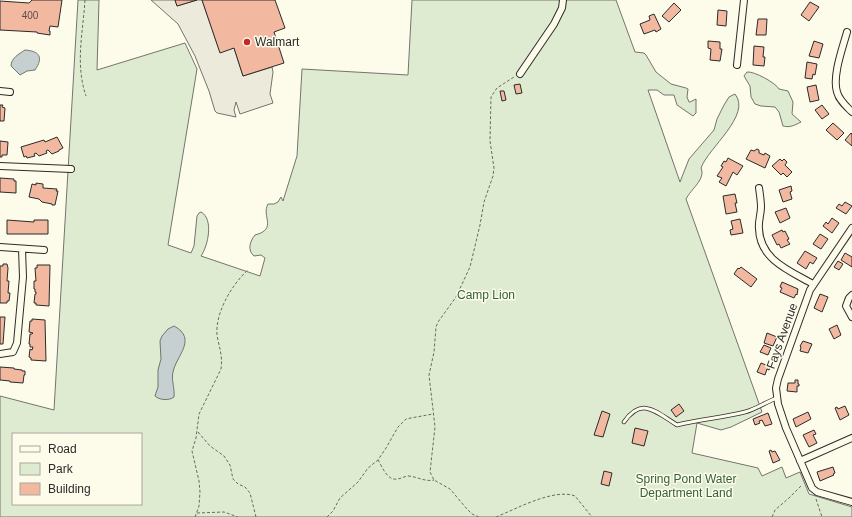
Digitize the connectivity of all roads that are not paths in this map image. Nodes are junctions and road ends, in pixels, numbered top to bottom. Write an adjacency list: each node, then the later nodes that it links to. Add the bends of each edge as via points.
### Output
1 (563, 0): 5 (street, via 554,24)
2 (744, 0): 4 (street)
3 (847, 32): 8 (street, via 836,85 839,97)
4 (737, 65)
5 (520, 74)
6 (0, 91): 7 (street)
7 (10, 92)
8 (852, 112)
9 (0, 166): 10 (street)
10 (72, 169)
11 (759, 188): 16 (street, via 759,228 763,247 777,263)
12 (852, 228): 16 (street, Fays Avenue)
13 (0, 247): 14 (street)
14 (22, 249): 15 (street); 19 (street, via 23,277 17,343 13,352)
15 (44, 250)
16 (814, 284): 20 (street, Fays Avenue, via 780,371 776,388)
17 (850, 296): 18 (street, via 846,306)
18 (852, 317)
19 (0, 354)
20 (777, 398): 21 (lane, via 746,412 677,424 650,409 635,409); 23 (street, Fays Avenue)
21 (624, 422)
22 (852, 438): 23 (street)
23 (800, 461): 24 (street, Fays Avenue, via 815,491)
24 (852, 502)

